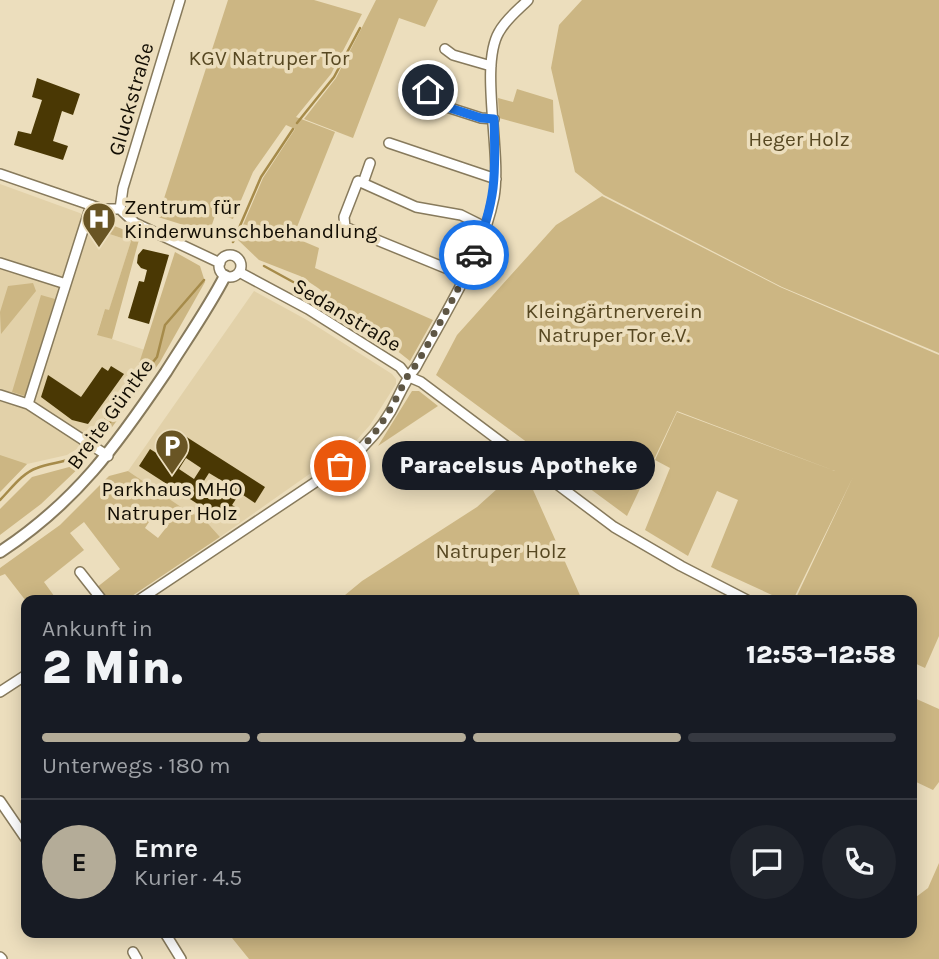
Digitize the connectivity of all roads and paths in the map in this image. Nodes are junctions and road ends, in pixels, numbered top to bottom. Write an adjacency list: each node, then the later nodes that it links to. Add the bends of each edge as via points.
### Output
1 (180, 0): 13 (street, Gluckstraße, via 122,188)
2 (528, 0): 4 (street, via 499,32)
3 (445, 49): 4 (street)
4 (491, 66): 6 (street)
5 (428, 90): 6 (street, via 425,100)
6 (494, 119): 10 (street)
7 (389, 143): 10 (street)
8 (370, 163): 11 (street)
9 (0, 174): 12 (street, Sedanstraße)
10 (496, 179): 14 (street)
11 (363, 183): 14 (street, via 416,207 461,215); 19 (street, via 358,181 344,217 345,227)
12 (90, 205): 13 (street, Sedanstraße); 20 (street)
13 (121, 209): 15 (street, Sedanstraße, via 135,223)
14 (485, 227): 19 (street)
15 (220, 262): 17 (street, Sedanstraße, via 235,257); 18 (street)
16 (0, 263): 20 (street)
17 (239, 272): 18 (street); 21 (street, Sedanstraße, via 347,332)
18 (225, 276): 24 (street, Breite Güntke)
19 (465, 276): 21 (street)
20 (66, 284): 23 (street)
21 (407, 376): 28 (street, via 378,431 350,459); 29 (street, Sedanstraße, via 614,527)
22 (0, 395): 23 (street)
23 (28, 404): 24 (street)
24 (107, 456): 25 (street, Breite Güntke, via 51,514)
25 (0, 552)
26 (80, 572): 27 (street)
27 (98, 595)
28 (146, 595)
29 (737, 595)
30 (21, 678): 31 (street)
31 (0, 692)
32 (0, 801): 33 (street)
33 (21, 832)
34 (168, 938): 35 (street)
35 (181, 959)

